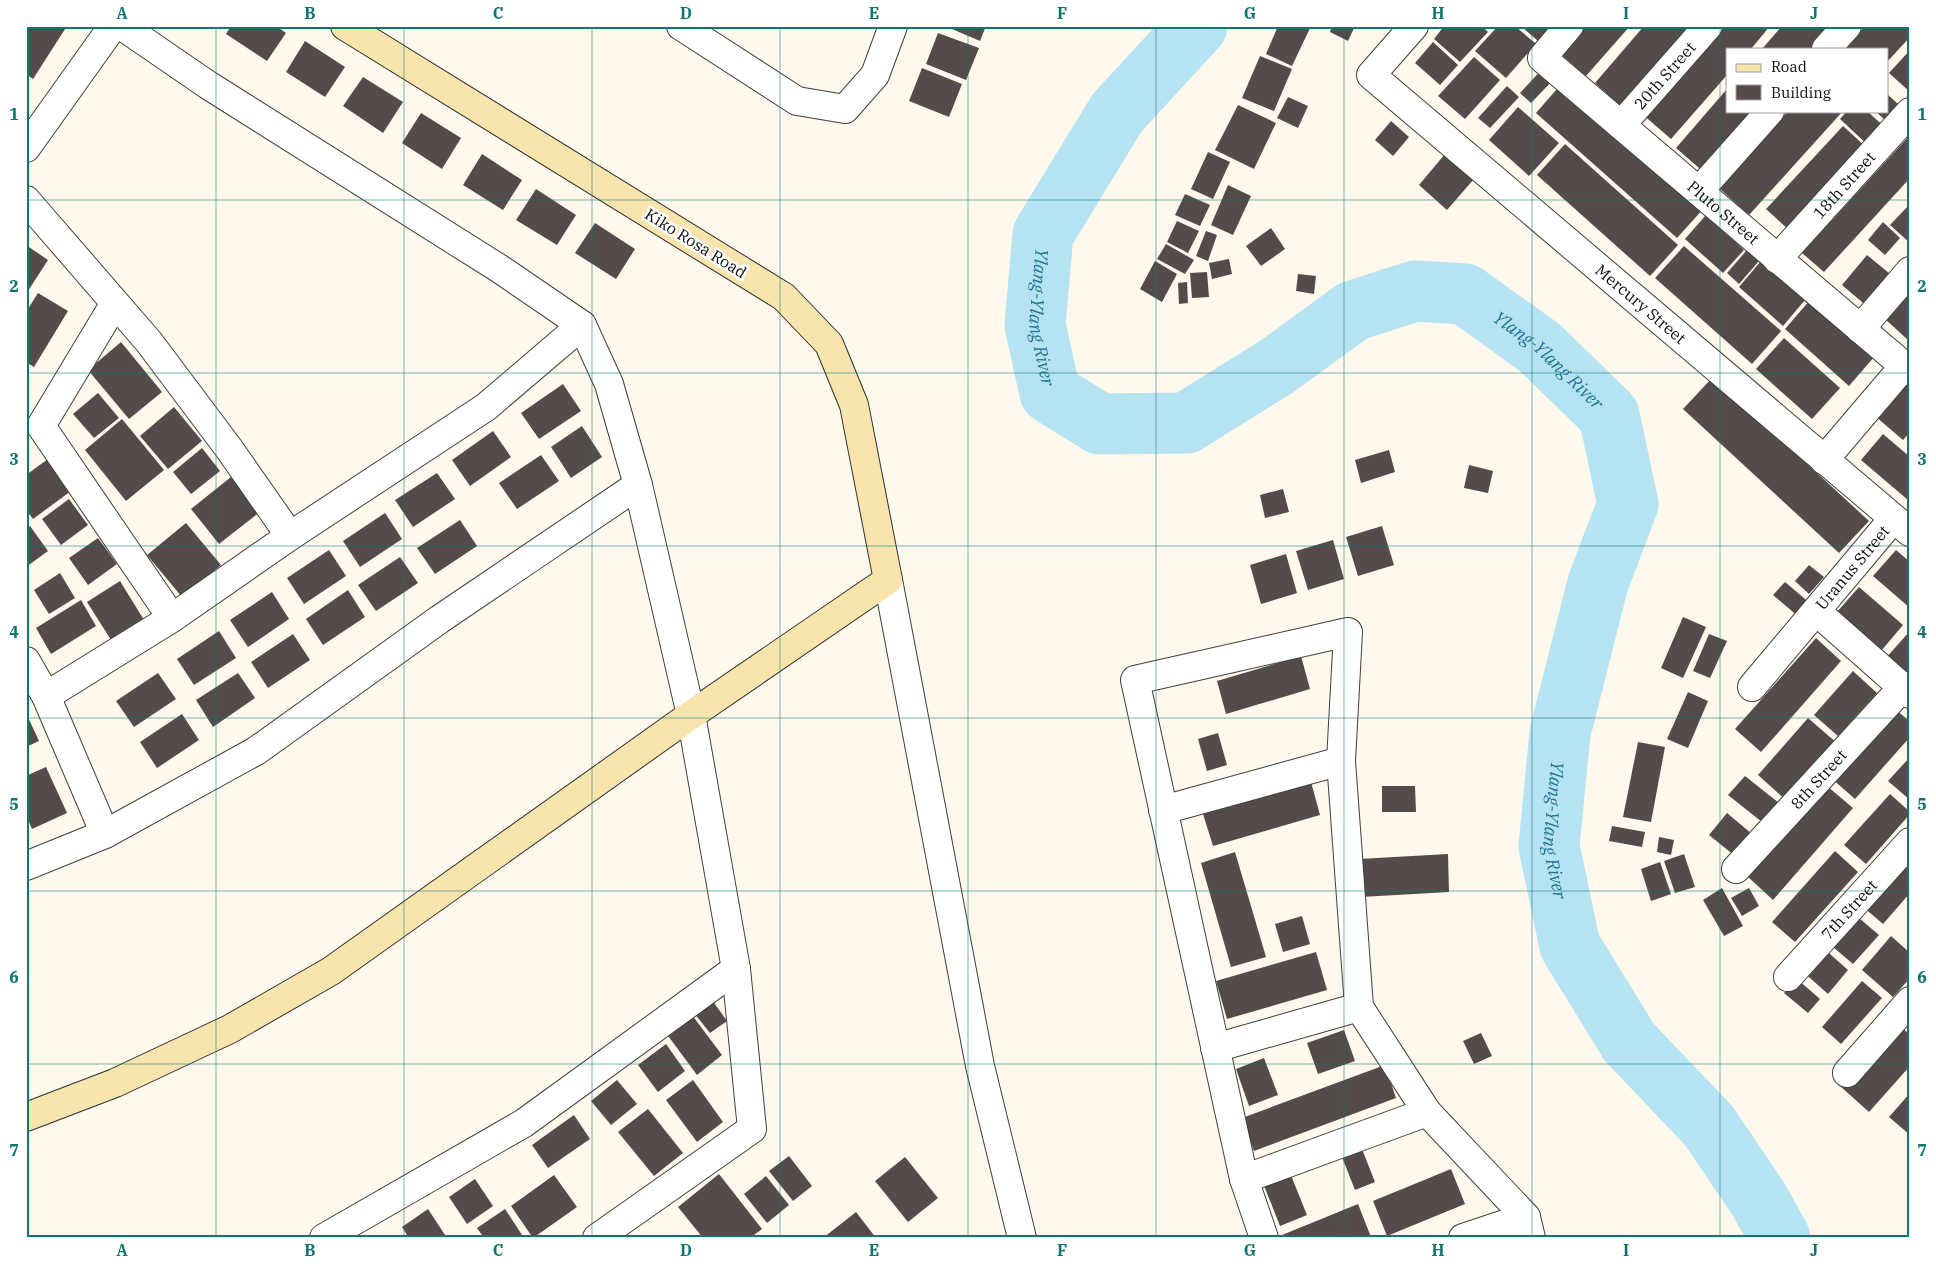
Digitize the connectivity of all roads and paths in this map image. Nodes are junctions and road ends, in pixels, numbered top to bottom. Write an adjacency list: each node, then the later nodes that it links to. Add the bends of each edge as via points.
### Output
1 (113, 26): 14 (street)
2 (122, 26): 20 (street, via 208,85 500,269)
3 (344, 26): 27 (street, Kiko Rosa Road, via 784,297 829,344 854,406)
4 (681, 26): 5 (street, via 797,101 845,109 875,75)
5 (893, 26)
6 (1414, 26): 23 (street, Mercury Street, via 1371,75)
7 (1569, 26): 13 (street, Pluto Street, via 1542,58)
8 (1708, 26): 13 (street, 20th Street)
9 (1847, 26): 10 (street)
10 (1827, 48)
11 (1769, 112): 15 (street)
12 (1910, 112): 17 (street, 18th Street)
13 (1621, 125): 15 (street, Pluto Street)
14 (26, 148)
15 (1699, 191): 17 (street, Pluto Street)
16 (26, 200): 19 (street)
17 (1777, 259): 21 (street, Pluto Street)
18 (1910, 271): 21 (street)
19 (115, 303): 26 (street, via 149,342); 29 (street, via 41,426)
20 (582, 325): 24 (street, via 609,384); 26 (street, via 486,407)
21 (1860, 329): 22 (street, Pluto Street)
22 (1907, 369): 23 (street, Pluto Street)
23 (1824, 460): 25 (street, Mercury Street)
24 (638, 485): 34 (street); 37 (street, via 440,619 256,751)
25 (1902, 526): 28 (street, Uranus Street)
26 (290, 536): 29 (street)
27 (888, 580): 34 (street); 53 (street, via 980,1066)
28 (1816, 611): 31 (street); 32 (street, Uranus Street)
29 (172, 618): 33 (street)
30 (26, 661): 33 (street)
31 (1752, 687)
32 (1906, 691): 40 (street, 8th Street)
33 (46, 696): 37 (street)
34 (692, 715): 41 (street); 48 (street, via 331,971 230,1029 115,1083)
35 (1341, 761): 36 (street); 36 (street, via 1348,632 1136,680); 44 (street)
36 (1163, 810): 45 (street)
37 (105, 834): 39 (street)
38 (1910, 842): 42 (street, 7th Street)
39 (26, 866)
40 (1736, 869)
41 (736, 969): 51 (street, via 524,1123); 52 (street, via 752,1129)
42 (1788, 977)
43 (1910, 1001): 46 (street)
44 (1359, 1006): 45 (street); 47 (street)
45 (1215, 1048): 49 (street)
46 (1847, 1073)
47 (1427, 1112): 49 (street); 50 (street)
48 (26, 1117)
49 (1244, 1179): 54 (street)
50 (1528, 1227): 55 (street)
51 (324, 1238)
52 (597, 1238)
53 (1022, 1238)
54 (1264, 1238)
55 (1463, 1238)

